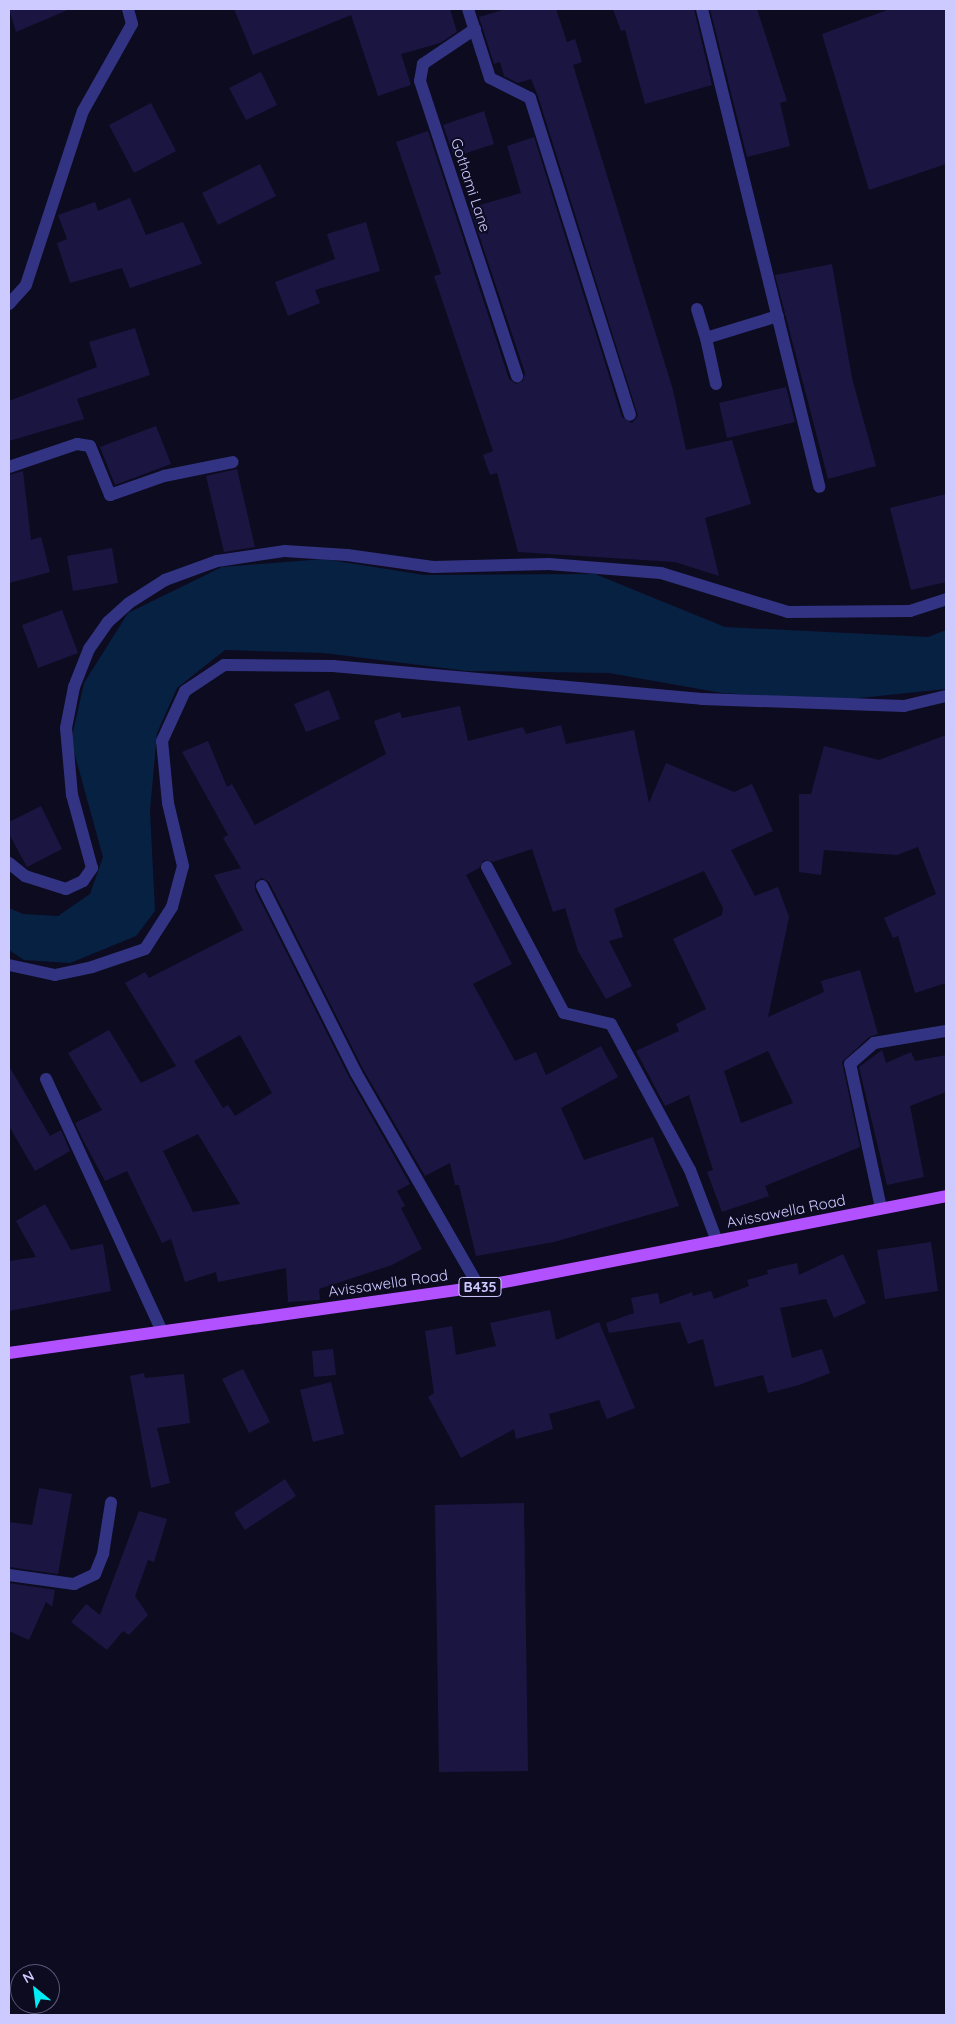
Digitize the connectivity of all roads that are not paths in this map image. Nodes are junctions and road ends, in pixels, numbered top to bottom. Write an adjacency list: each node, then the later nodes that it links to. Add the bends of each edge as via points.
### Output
1 (128, 9): 5 (street, via 132,24 83,111 26,285)
2 (468, 9): 4 (street)
3 (702, 9): 7 (street)
4 (474, 29): 9 (street, Gothami Lane, via 423,64 420,81); 11 (street, via 490,78 530,98)
5 (9, 304)
6 (696, 309): 8 (street)
7 (778, 316): 8 (street); 14 (street)
8 (706, 338): 10 (street)
9 (517, 376)
10 (716, 384)
11 (630, 415)
12 (233, 462): 13 (street, via 164,476 110,494 90,446 77,444)
13 (9, 467)
14 (819, 488)
15 (946, 600): 17 (street, via 910,611 788,612 652,573 549,564 433,567 347,554 285,551 217,561 165,580 129,603 108,622 90,649 74,687 66,728 72,795 92,868 83,881 66,889 25,876)
16 (946, 696): 20 (street, via 904,706 702,699 332,666 224,665 185,691 162,741 168,803 182,866 172,906 145,949 92,967 55,975)
17 (9, 863)
18 (487, 867): 25 (street, via 564,1013 611,1024 690,1170)
19 (262, 886): 26 (street, via 356,1073)
20 (9, 965)
21 (946, 1031): 24 (street, via 874,1043 850,1064)
22 (46, 1079): 27 (street)
23 (946, 1196): 24 (main road, Avissawella Road / B435)
24 (881, 1208): 25 (main road, Avissawella Road / B435)
25 (717, 1241): 26 (main road, Avissawella Road / B435)
26 (479, 1287): 27 (main road, Avissawella Road / B435)
27 (162, 1332): 28 (main road, Avissawella Road / B435)
28 (9, 1353)
29 (111, 1503): 30 (street, via 95,1574 74,1584)
30 (9, 1575)

